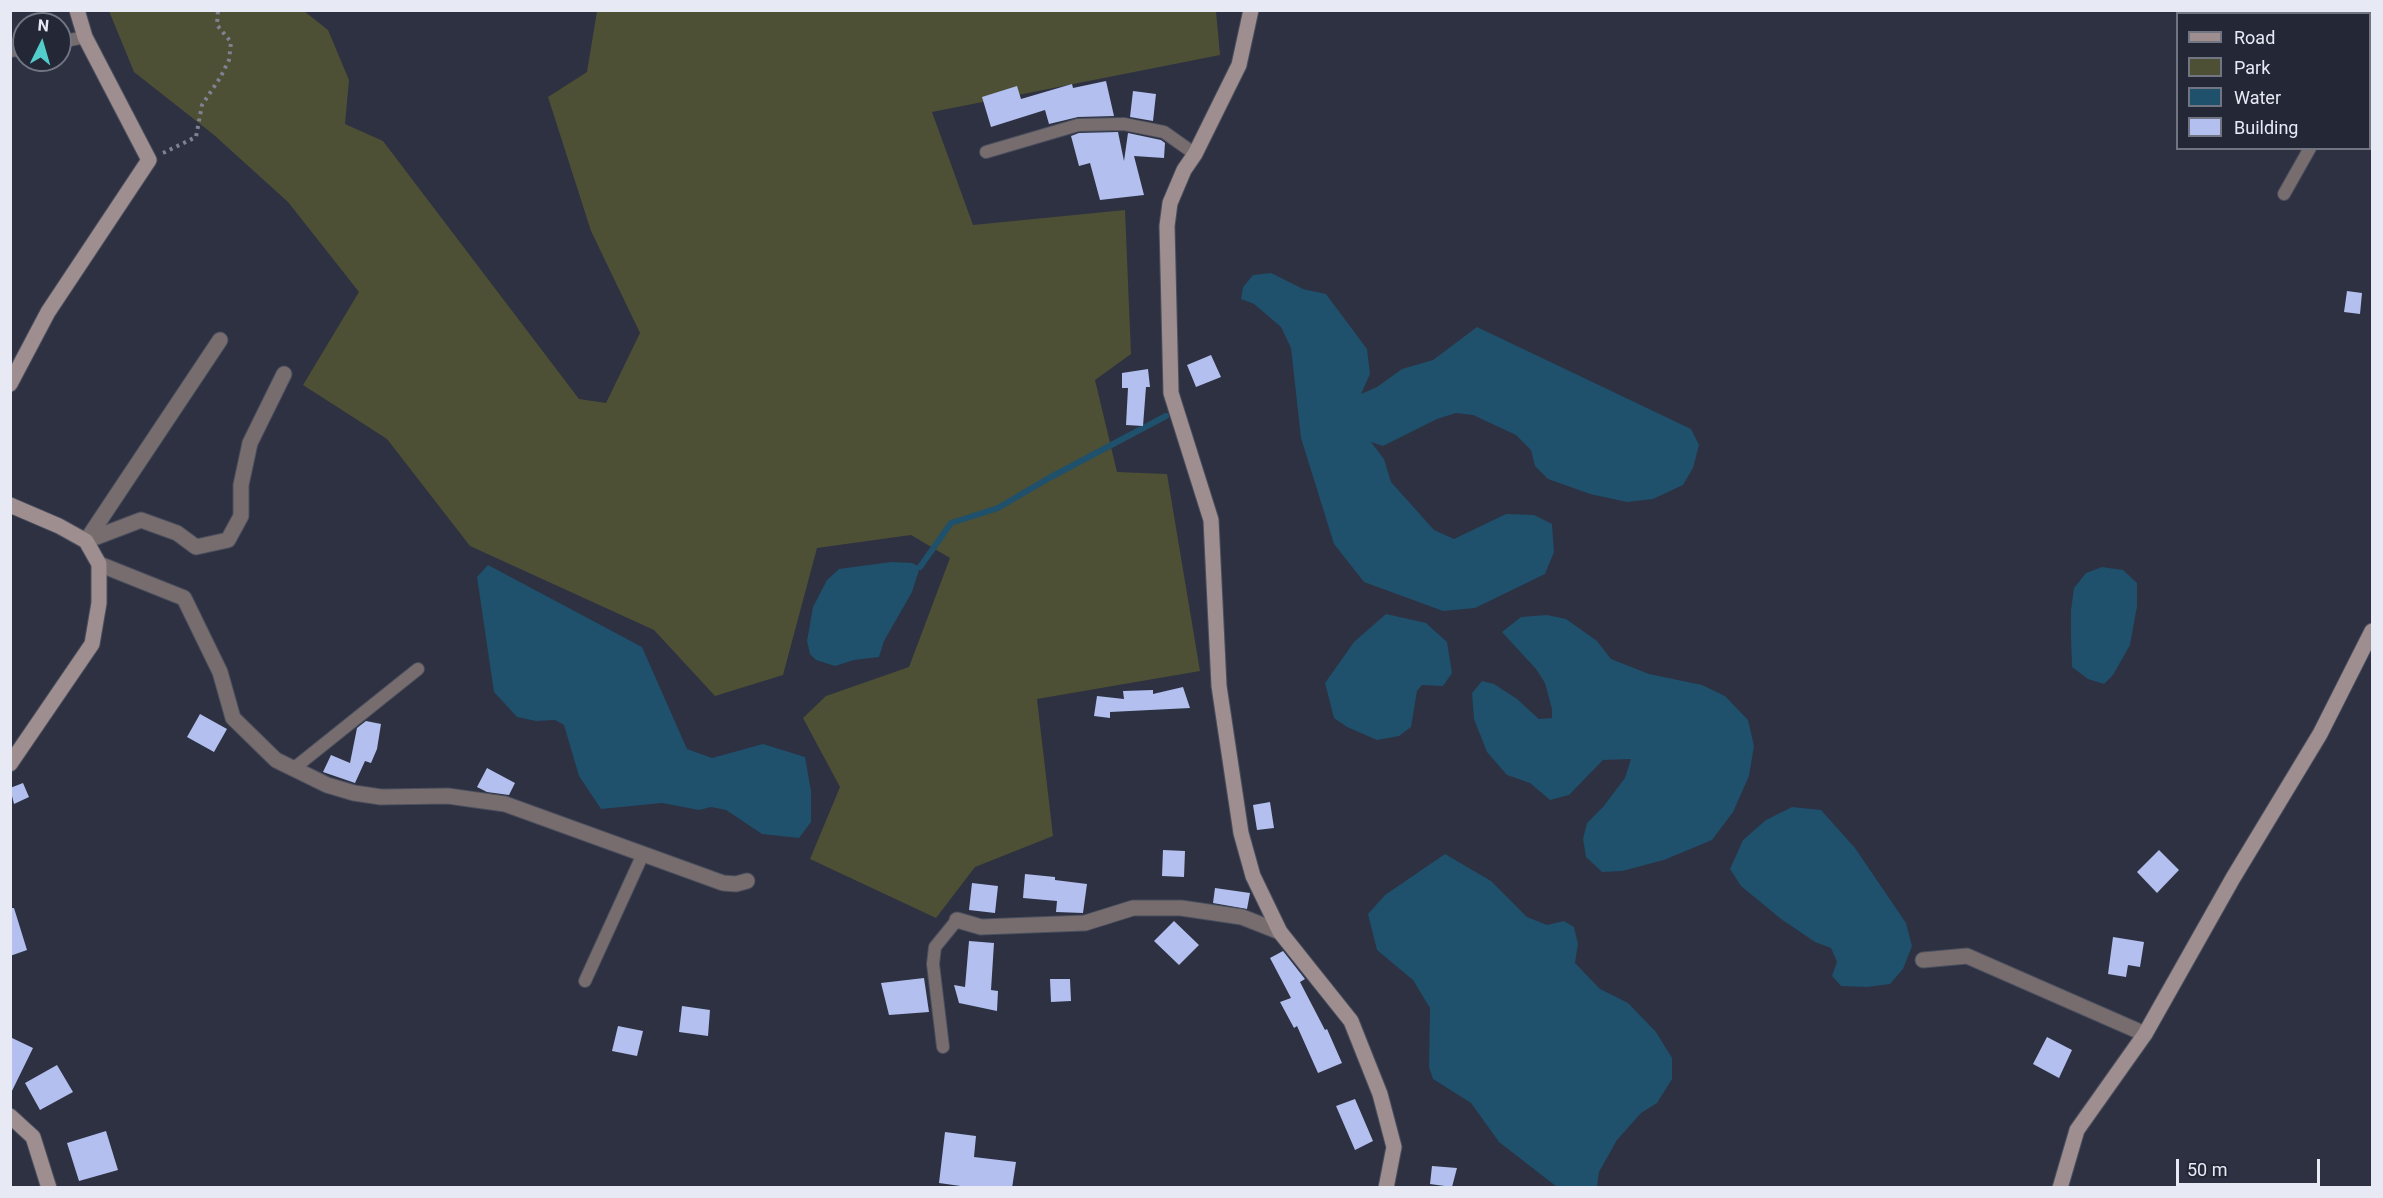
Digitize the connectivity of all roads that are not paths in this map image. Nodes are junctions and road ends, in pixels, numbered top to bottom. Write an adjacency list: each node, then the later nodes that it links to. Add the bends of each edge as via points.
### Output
1 (77, 10): 3 (street)
2 (1251, 10): 7 (street, via 1239,65)
3 (85, 37): 4 (lane); 11 (street, via 149,160 48,312)
4 (72, 40)
5 (2309, 150): 8 (lane)
6 (986, 152): 7 (lane, via 1078,125 1124,124 1164,132)
7 (1195, 154): 22 (street, via 1170,203 1167,226 1172,393 1211,520 1219,686 1240,833 1253,876)
8 (2284, 194)
9 (220, 340): 13 (street)
10 (284, 374): 13 (street, via 250,443 241,485 241,516 228,540 196,547 177,533 141,520)
11 (10, 384)
12 (10, 505): 13 (street)
13 (86, 541): 14 (street)
14 (99, 564): 17 (street, via 99,603 92,644); 18 (street, via 184,598 220,672 233,718 276,760)
15 (2373, 632): 25 (street, via 2320,734)
16 (418, 669): 18 (lane)
17 (10, 764)
18 (293, 769): 19 (street, via 354,793 381,797 448,796 505,804)
19 (643, 854): 20 (street, via 723,883); 24 (lane)
20 (747, 881)
21 (957, 920): 22 (street, via 981,927 1085,923 1133,908 1181,908 1242,916); 26 (lane, via 935,947 933,964)
22 (1280, 932): 28 (street, via 1351,1021 1380,1094 1394,1147)
23 (1923, 960): 25 (street, via 1967,956)
24 (585, 981)
25 (2145, 1034): 30 (street, via 2077,1130)
26 (943, 1047)
27 (10, 1116): 29 (street, via 33,1137)
28 (1390, 1186)
29 (50, 1188)
30 (2060, 1188)

